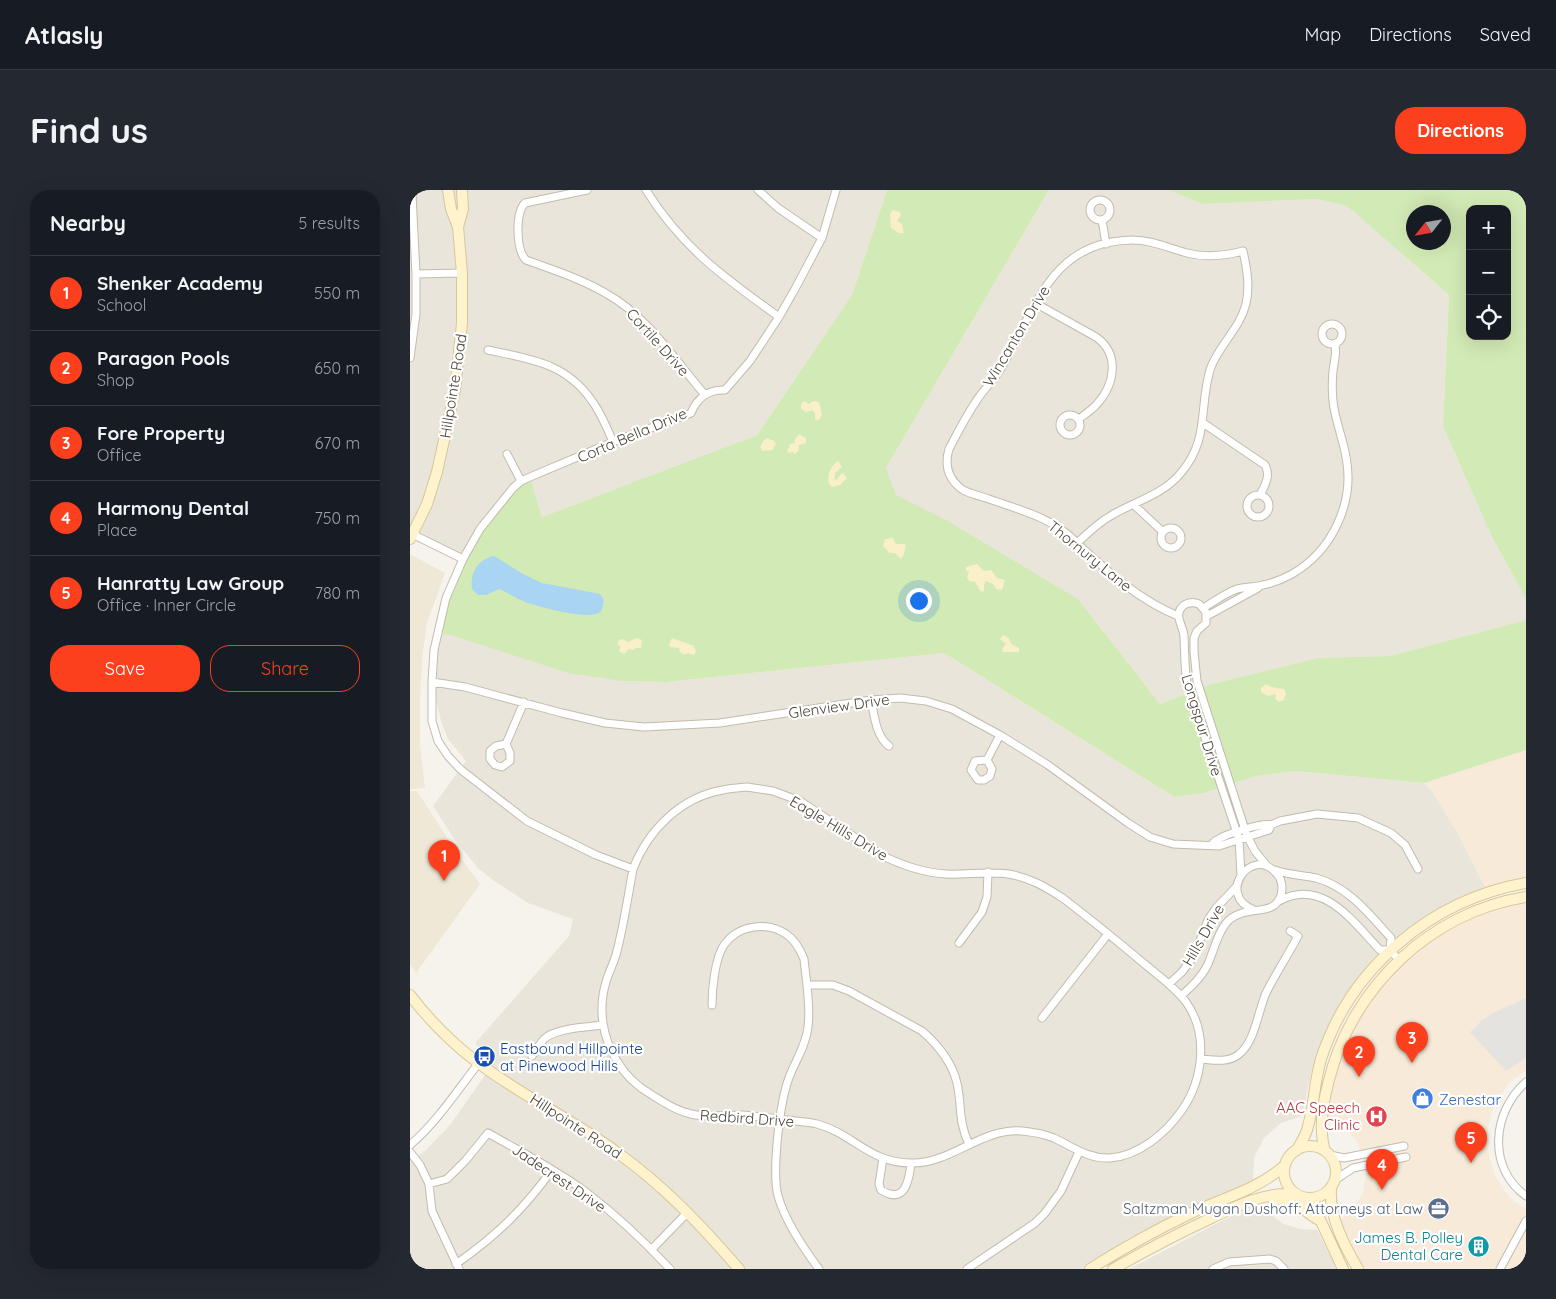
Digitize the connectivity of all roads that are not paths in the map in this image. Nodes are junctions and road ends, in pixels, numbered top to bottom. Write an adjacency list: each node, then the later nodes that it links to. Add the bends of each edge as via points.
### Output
1 (448, 190): 9 (main road, Hillpointe Road)
2 (462, 190): 9 (main road, Hillpointe Road, via 463,209)
3 (587, 190): 20 (street, Cortile Drive, via 525,203 518,217 521,253 526,260 584,282 627,307 647,325)
4 (646, 190): 16 (street, via 689,246 725,278)
5 (758, 190): 10 (street)
6 (836, 190): 10 (street)
7 (412, 194): 11 (street)
8 (1102, 220): 12 (street)
9 (458, 227): 13 (main road, Hillpointe Road)
10 (822, 238): 16 (street)
11 (412, 242): 14 (street)
12 (1106, 244): 15 (street, Wincanton Drive, via 1085,251 1064,265); 22 (street, Wincanton Drive, via 1146,241 1209,256 1243,251 1248,276 1245,306 1211,368)
13 (462, 273): 14 (street); 30 (main road, Hillpointe Road, via 462,323 456,390 437,472 427,504)
14 (416, 274): 19 (street, via 416,314)
15 (1035, 302): 21 (street, via 1096,337 1111,355 1112,373 1105,393); 25 (street, Wincanton Drive, via 999,371 974,404 949,450)
16 (779, 317): 20 (street, via 733,382 724,390 714,390)
17 (1335, 345): 33 (street, via 1333,401 1348,472 1342,512 1331,536 1314,557 1292,574)
18 (488, 350): 23 (street, via 539,361 569,376 593,402)
19 (410, 358)
20 (705, 395): 23 (street, Corta Bella Drive, via 691,413)
21 (1079, 419)
22 (1203, 423): 27 (street, via 1264,465 1268,476); 28 (street, via 1198,446 1180,474 1164,489)
23 (613, 442): 26 (street, Corta Bella Drive)
24 (507, 454): 26 (street)
25 (948, 472): 31 (street, Thornury Lane, via 963,490 1042,518)
26 (520, 481): 32 (street, Corta Bella Drive, via 480,529)
27 (1260, 495)
28 (1134, 505): 29 (street); 31 (street, via 1104,520)
29 (1163, 532)
30 (411, 535): 32 (street)
31 (1077, 543): 35 (street, Thornury Lane, via 1133,591)
32 (463, 559): 37 (street, Corta Bella Drive, via 446,598 436,634)
33 (1262, 586): 34 (street, via 1236,590); 36 (street)
34 (1204, 608): 35 (street, via 1188,603); 36 (street)
35 (1178, 616): 45 (street, Longspur Drive, via 1184,628 1188,687)
36 (1207, 616): 44 (street, Longspur Drive, via 1206,623 1194,638 1194,667)
37 (432, 682): 39 (street, Glenview Drive); 47 (street, Corta Bella Drive, via 432,721 438,741 460,769 527,821 596,855)
38 (871, 700): 39 (street, Glenview Drive, via 720,723 644,727 605,723); 40 (street, Glenview Drive, via 900,698 952,708); 42 (street, via 876,724)
39 (524, 702): 41 (street)
40 (1000, 735): 43 (street); 45 (street, Glenview Drive, via 1150,837 1173,844 1211,845 1217,840)
41 (506, 744)
42 (889, 746)
43 (987, 760)
44 (1246, 833): 45 (street, Glenview Drive); 46 (street, Longspur Drive, via 1254,851); 48 (street, Glenview Drive, via 1267,823 1271,825 1317,814 1358,818 1391,833 1405,845)
45 (1238, 836): 50 (street, Longspur Drive)
46 (1270, 868): 50 (street, via 1252,866); 54 (street, via 1280,878 1282,886); 59 (street, Hills Drive, via 1315,878 1345,892 1391,938)
47 (633, 869): 49 (street, Eagle Hills Drive, via 652,834 672,813 695,799 722,790 747,787 773,791 800,801 883,856 919,870 945,874); 67 (street, Redbird Drive, via 617,954 603,995)
48 (1418, 869)
49 (988, 872): 57 (street, Eagle Hills Drive, via 1029,879 1046,887); 58 (street, via 987,897 982,912)
50 (1241, 876): 52 (street, Hills Drive)
51 (1526, 883): 59 (main road, via 1489,892 1450,908)
52 (1237, 886): 55 (street, Hills Drive, via 1240,899); 61 (street, Hills Drive, via 1216,908 1194,956)
53 (1526, 897): 60 (main road, via 1463,916 1430,935)
54 (1278, 901): 55 (street, Hills Drive, via 1267,909); 59 (street, Hills Drive, via 1301,893 1327,900 1342,910 1380,950)
55 (1254, 910): 64 (street, Hills Drive, via 1237,915 1226,924 1205,970)
56 (1290, 931): 69 (street, via 1298,936 1266,994 1245,1048 1229,1059)
57 (1108, 934): 61 (street, Eagle Hills Drive); 66 (street)
58 (959, 943)
59 (1390, 950): 60 (street, Hills Drive); 76 (main road, via 1356,990 1334,1027 1318,1072 1307,1129)
60 (1399, 960): 79 (main road, via 1363,1002 1340,1047 1324,1102 1322,1132)
61 (1169, 984): 64 (street, Eagle Hills Drive)
62 (807, 985): 65 (street, via 804,959 787,934 768,927 748,928 731,937 720,954); 72 (street, via 809,1026 803,1050 786,1085); 73 (street, via 833,985 849,991 933,1040 957,1082 963,1131)
63 (410, 995): 70 (main road, Hillpointe Road)
64 (1180, 996): 69 (street, Eagle Hills Drive, via 1196,1021)
65 (712, 1005)
66 (1042, 1018)
67 (603, 1025): 68 (street, via 560,1031 544,1040); 72 (street, Redbird Drive, via 617,1063 645,1091 674,1109 710,1117 741,1115)
68 (532, 1056)
69 (1201, 1059): 78 (street, Redbird Drive, via 1187,1103 1154,1140 1126,1155 1110,1158)
70 (478, 1064): 74 (street, via 443,1111); 90 (main road, Hillpointe Road, via 618,1153)
71 (1526, 1082): 88 (street, via 1503,1112 1498,1142 1506,1173)
72 (780, 1119): 81 (street, Redbird Drive, via 817,1124 842,1134 872,1155); 97 (street, via 775,1178 782,1210)
73 (969, 1144): 78 (street, Redbird Drive, via 993,1134 1020,1131 1045,1135); 82 (street, Redbird Drive, via 931,1162)
74 (410, 1145)
75 (1404, 1146): 79 (street, via 1344,1158)
76 (1297, 1150): 79 (main road, via 1312,1146); 83 (main road)
77 (410, 1152): 85 (street)
78 (1079, 1152): 98 (street, via 1061,1191 1045,1213)
79 (1327, 1153): 86 (main road, via 1336,1168)
80 (1406, 1157): 86 (street, via 1354,1168)
81 (883, 1158): 82 (street, Redbird Drive); 82 (street, via 878,1184 881,1190 893,1195 906,1188)
82 (911, 1163)
83 (1284, 1166): 87 (main road, via 1286,1182); 99 (main road, via 1267,1180 1193,1212)
84 (552, 1170): 85 (street, Jadecrest Drive, via 488,1132 447,1179); 93 (street, Jadecrest Drive, via 585,1191); 94 (street, via 509,1222)
85 (428, 1184): 94 (street, via 432,1211)
86 (1333, 1184): 87 (main road, via 1317,1197); 104 (main road, via 1331,1203 1336,1222)
87 (1299, 1196): 89 (main road, via 1281,1193); 92 (main road, via 1314,1209)
88 (1526, 1196)
89 (1261, 1197): 92 (main road, via 1296,1204); 100 (main road, via 1181,1232)
90 (688, 1212): 93 (street); 95 (main road, Hillpointe Road)
91 (1526, 1220): 105 (street)
92 (1323, 1226): 103 (main road)
93 (652, 1248): 96 (street, Jadecrest Drive)
94 (458, 1267)
95 (737, 1268)
96 (670, 1269)
97 (819, 1269)
98 (968, 1269)
99 (1090, 1269)
100 (1113, 1269)
101 (1214, 1269): 102 (street, via 1229,1262 1270,1259)
102 (1284, 1269)
103 (1343, 1269)
104 (1358, 1269)
105 (1500, 1269)

